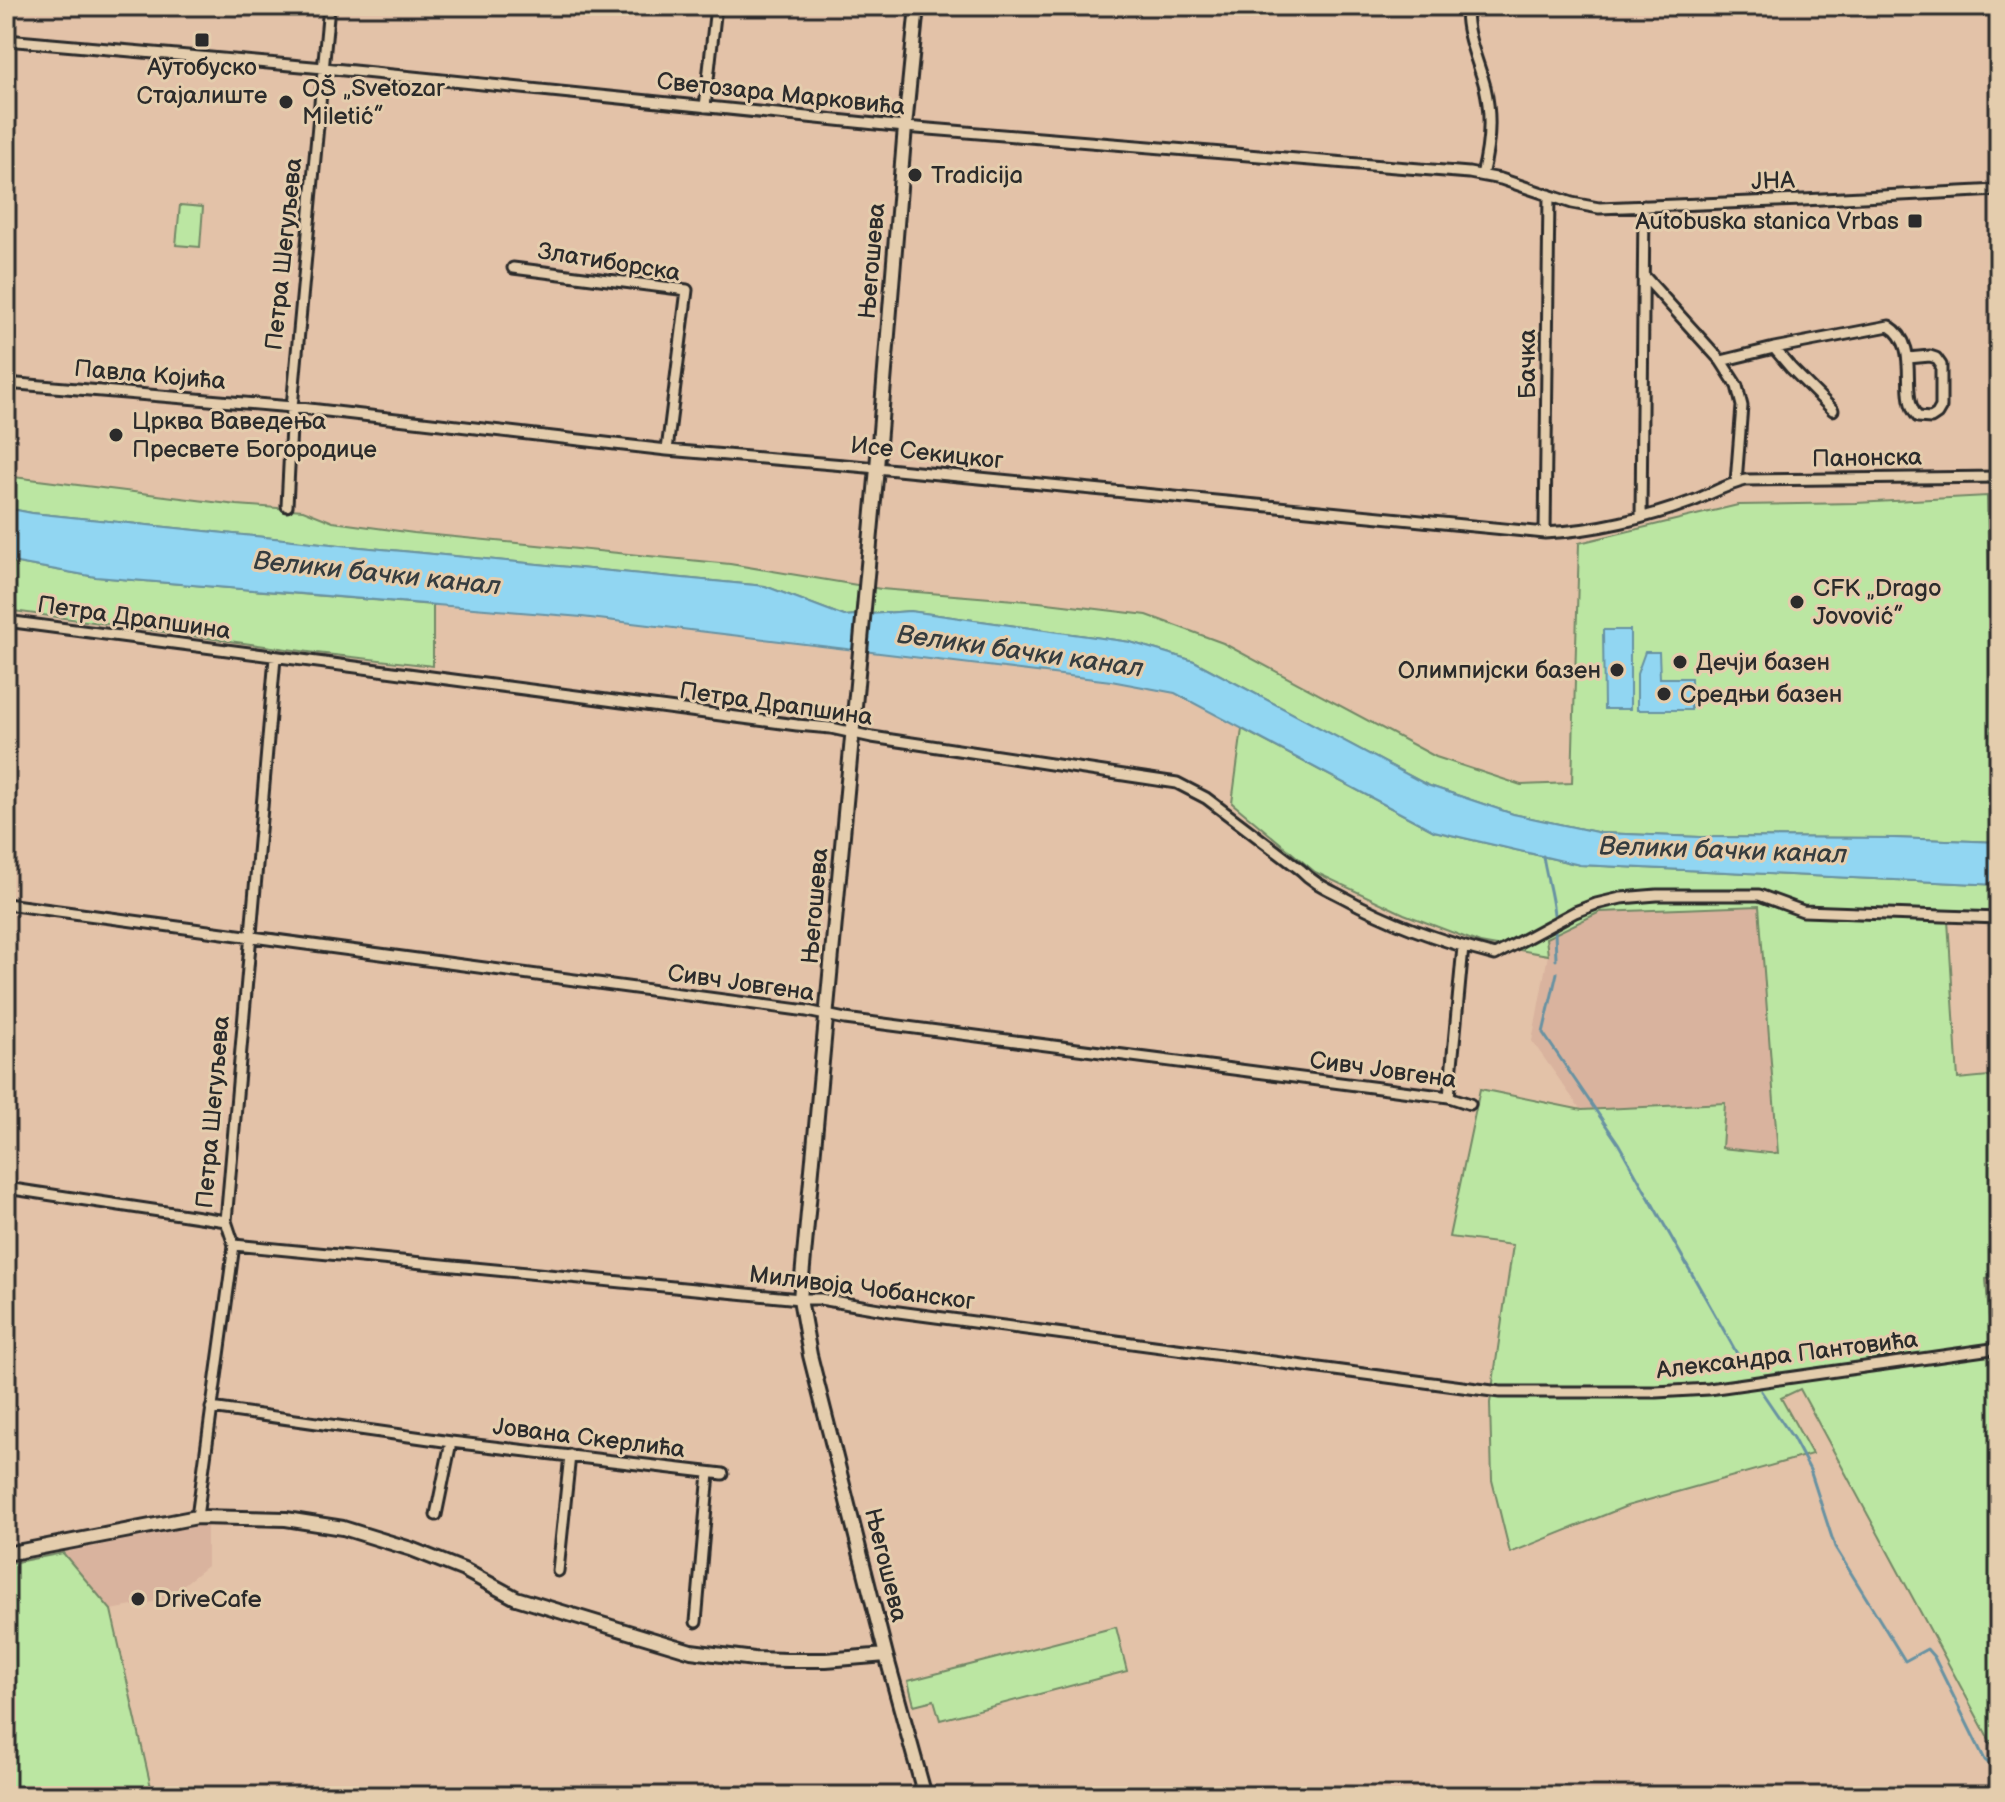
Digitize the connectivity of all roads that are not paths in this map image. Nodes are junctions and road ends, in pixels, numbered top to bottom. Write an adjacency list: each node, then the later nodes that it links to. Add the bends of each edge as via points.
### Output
1 (329, 6): 6 (street, Петра Шегуљева)
2 (716, 6): 7 (street)
3 (917, 6): 8 (street, Његошева)
4 (1467, 6): 9 (street, via 1490,116)
5 (6, 40): 6 (street, Светозара Марковића)
6 (324, 68): 7 (street, Светозара Марковића); 19 (street, Петра Шегуљева)
7 (705, 107): 8 (street, Светозара Марковића)
8 (905, 127): 9 (street, Светозара Марковића); 22 (street, Његошева)
9 (1482, 175): 11 (street, Светозара Марковића)
10 (1999, 190): 12 (street, ЈНА)
11 (1549, 195): 12 (street, ЈНА, via 1589,207); 27 (street, Бачка)
12 (1644, 206): 14 (street)
13 (513, 268): 21 (street, Златиборска, via 687,290)
14 (1645, 277): 17 (street); 26 (street)
15 (1774, 348): 16 (street, Панонска, via 1886,326 1901,337); 17 (street, Панонска); 20 (street, Панонска)
16 (1908, 358): 16 (street, Панонска, via 1912,409 1918,417 1931,418 1942,404 1941,365 1930,356)
17 (1721, 361): 24 (street, via 1742,406)
18 (6, 383): 19 (street, Павла Којића)
19 (292, 407): 21 (street, Исе Секицког); 25 (street, Петра Шегуљева)
20 (1833, 410)
21 (667, 450): 22 (street, Исе Секицког)
22 (877, 468): 27 (street, Исе Секицког); 31 (street, Његошева)
23 (1999, 477): 24 (street, Панонска)
24 (1736, 482): 26 (street, Панонска)
25 (287, 506)
26 (1641, 516): 28 (street, Панонска)
27 (1545, 533): 28 (street, Исе Секицког)
28 (1560, 533)
29 (6, 621): 30 (street, Петра Драпшина)
30 (275, 658): 31 (street, Петра Драпшина); 34 (street, Петра Шегуљева)
31 (853, 732): 35 (street, Петра Драпшина, via 1177,783 1206,798 1312,881 1361,907); 36 (street, Његошева)
32 (6, 904): 34 (street, Сивч Јовгена)
33 (1999, 918): 35 (street, Петра Драпшина, via 1803,911 1759,895 1657,895 1596,904 1495,955)
34 (251, 937): 36 (street, Сивч Јовгена); 40 (street, Петра Шегуљева)
35 (1463, 947): 37 (street)
36 (827, 1015): 37 (street, Сивч Јовгена); 42 (street, Његошева)
37 (1449, 1097): 38 (street, Сивч Јовгена)
38 (1470, 1104)
39 (6, 1188): 40 (street)
40 (226, 1221): 41 (street, Петра Шегуљева)
41 (234, 1245): 42 (street, Миливоја Чобанског); 45 (street, Петра Шегуљева)
42 (800, 1299): 44 (street, Миливоја Чобанског); 55 (street, Његошева)
43 (1999, 1348): 44 (street, Александра Пантовића, via 1709,1389)
44 (1484, 1391)
45 (211, 1408): 46 (street, Јована Скерлића); 51 (street, Петра Шегуљева)
46 (451, 1442): 47 (street, Јована Скерлића); 50 (street)
47 (570, 1455): 48 (street, Јована Скерлића); 53 (street)
48 (709, 1473): 49 (street, Јована Скерлића); 54 (street)
49 (723, 1474)
50 (436, 1515)
51 (197, 1517): 52 (street); 55 (street, via 286,1519 343,1528 464,1570 516,1598 691,1651 787,1660)
52 (6, 1554)
53 (558, 1571)
54 (696, 1622)
55 (886, 1655): 56 (street, Његошева)
56 (925, 1796)

